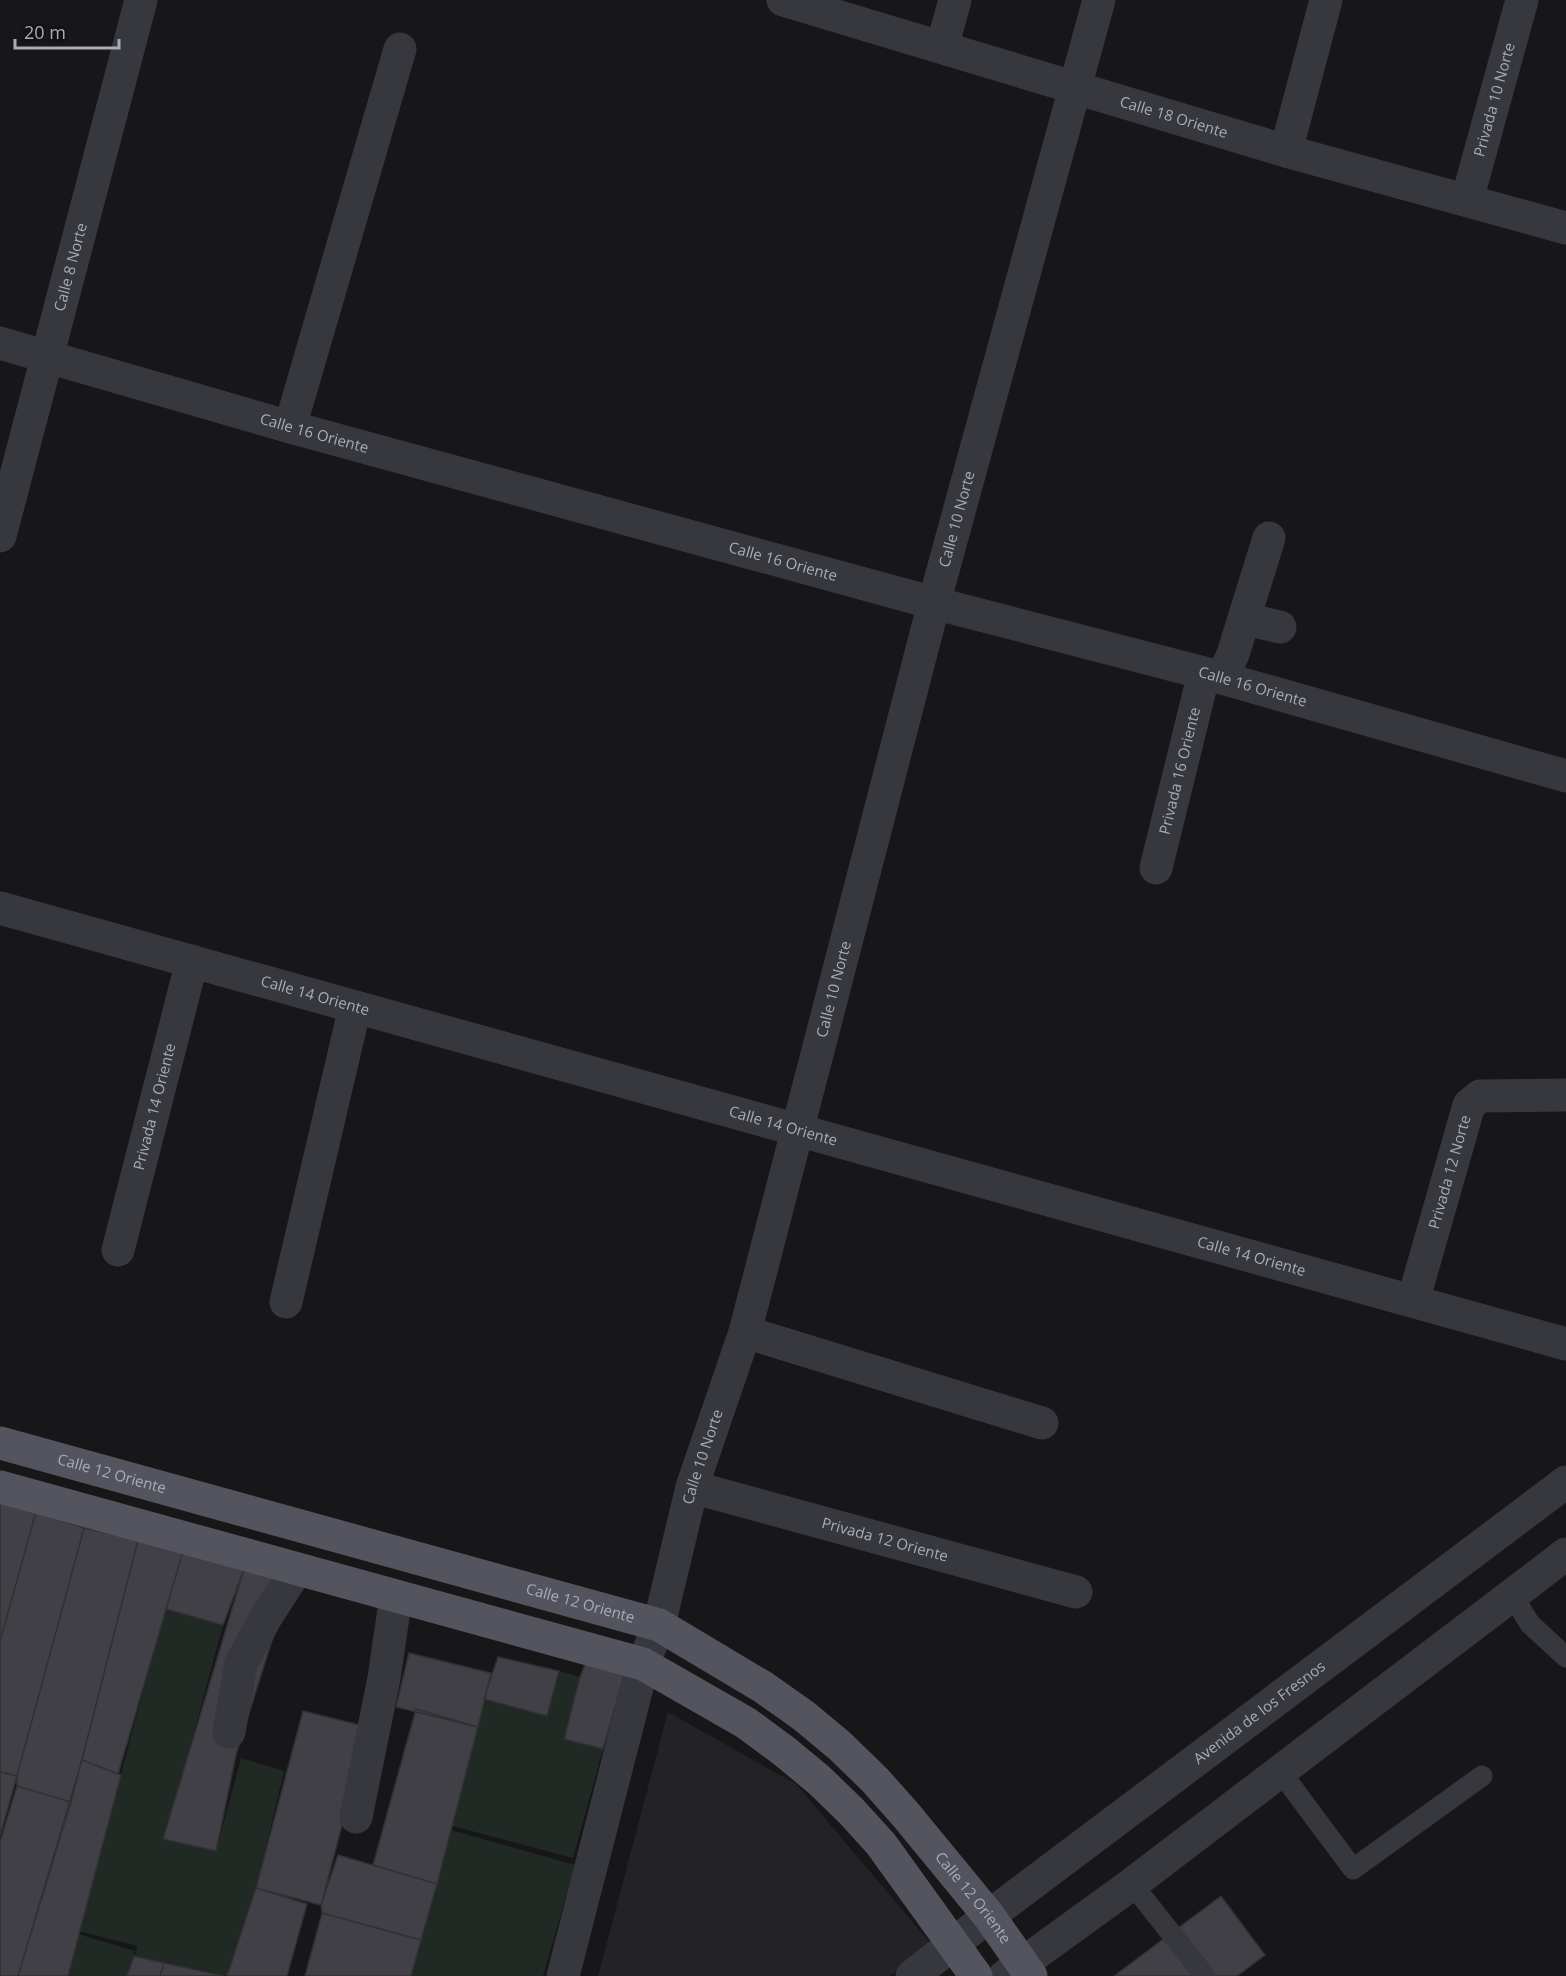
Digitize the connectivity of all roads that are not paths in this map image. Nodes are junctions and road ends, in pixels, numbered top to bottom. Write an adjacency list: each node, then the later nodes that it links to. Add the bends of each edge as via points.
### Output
1 (141, 0): 14 (street, Calle 8 Norte)
2 (783, 0): 7 (street, Calle 18 Oriente)
3 (955, 0): 7 (street)
4 (1099, 0): 9 (street, Calle 10 Norte)
5 (1326, 0): 10 (street)
6 (1522, 0): 11 (street, Privada 10 Norte)
7 (942, 47): 9 (street, Calle 18 Oriente)
8 (400, 49): 15 (street)
9 (1077, 87): 10 (street, Calle 18 Oriente); 18 (street, Calle 10 Norte)
10 (1286, 151): 11 (street, Calle 18 Oriente)
11 (1467, 200): 12 (street, Calle 18 Oriente)
12 (1566, 228)
13 (0, 344): 14 (street, Calle 16 Oriente)
14 (47, 357): 15 (street, Calle 16 Oriente); 16 (street, Calle 8 Norte)
15 (290, 427): 18 (street, Calle 16 Oriente)
16 (0, 536)
17 (1269, 538): 19 (street, Privada 16 Oriente)
18 (934, 603): 21 (street, Calle 16 Oriente); 28 (street, Calle 10 Norte)
19 (1244, 619): 20 (street); 21 (street, Privada 16 Oriente, via 1233,654)
20 (1280, 627)
21 (1213, 676): 22 (street, Calle 16 Oriente); 23 (street, Privada 16 Oriente)
22 (1566, 776)
23 (1156, 868)
24 (0, 908): 25 (street, Calle 14 Oriente)
25 (192, 962): 26 (street, Calle 14 Oriente); 29 (street, Privada 14 Oriente)
26 (355, 1007): 28 (street, Calle 14 Oriente); 31 (street)
27 (1566, 1095): 30 (street, Privada 12 Norte, via 1480,1096 1469,1105)
28 (798, 1130): 30 (street, Calle 14 Oriente); 32 (street, Calle 10 Norte)
29 (118, 1250)
30 (1413, 1301): 33 (street, Calle 14 Oriente)
31 (286, 1302)
32 (745, 1332): 34 (street); 38 (street, Calle 10 Norte)
33 (1566, 1344)
34 (1042, 1423)
35 (0, 1443): 44 (main road, Calle 12 Oriente)
36 (1566, 1482): 52 (street, Avenida de los Fresnos)
37 (0, 1487): 40 (main road)
38 (692, 1487): 41 (street, Privada 12 Oriente); 44 (street, Calle 10 Norte)
39 (1566, 1554): 42 (street)
40 (297, 1569): 43 (main road); 47 (street, via 242,1663)
41 (1076, 1592)
42 (1512, 1595): 45 (lane, via 1530,1624); 48 (street)
43 (396, 1596): 46 (main road); 50 (street)
44 (659, 1624): 46 (street, Calle 10 Norte); 52 (main road, Calle 12 Oriente, via 763,1687 840,1746 906,1815)
45 (1566, 1657)
46 (643, 1664): 53 (main road, via 747,1723 819,1780 881,1844); 55 (street, Calle 10 Norte)
47 (229, 1732)
48 (1280, 1771): 49 (lane, via 1353,1869); 51 (street)
49 (1482, 1776)
50 (356, 1817)
51 (1132, 1884): 54 (street); 58 (lane)
52 (989, 1916): 53 (street, Avenida de los Fresnos); 54 (main road, Calle 12 Oriente)
53 (954, 1944): 56 (street, Avenida de los Fresnos); 57 (main road)
54 (1019, 1972)
55 (563, 1976)
56 (912, 1976)
57 (976, 1976)
58 (1205, 1976)

